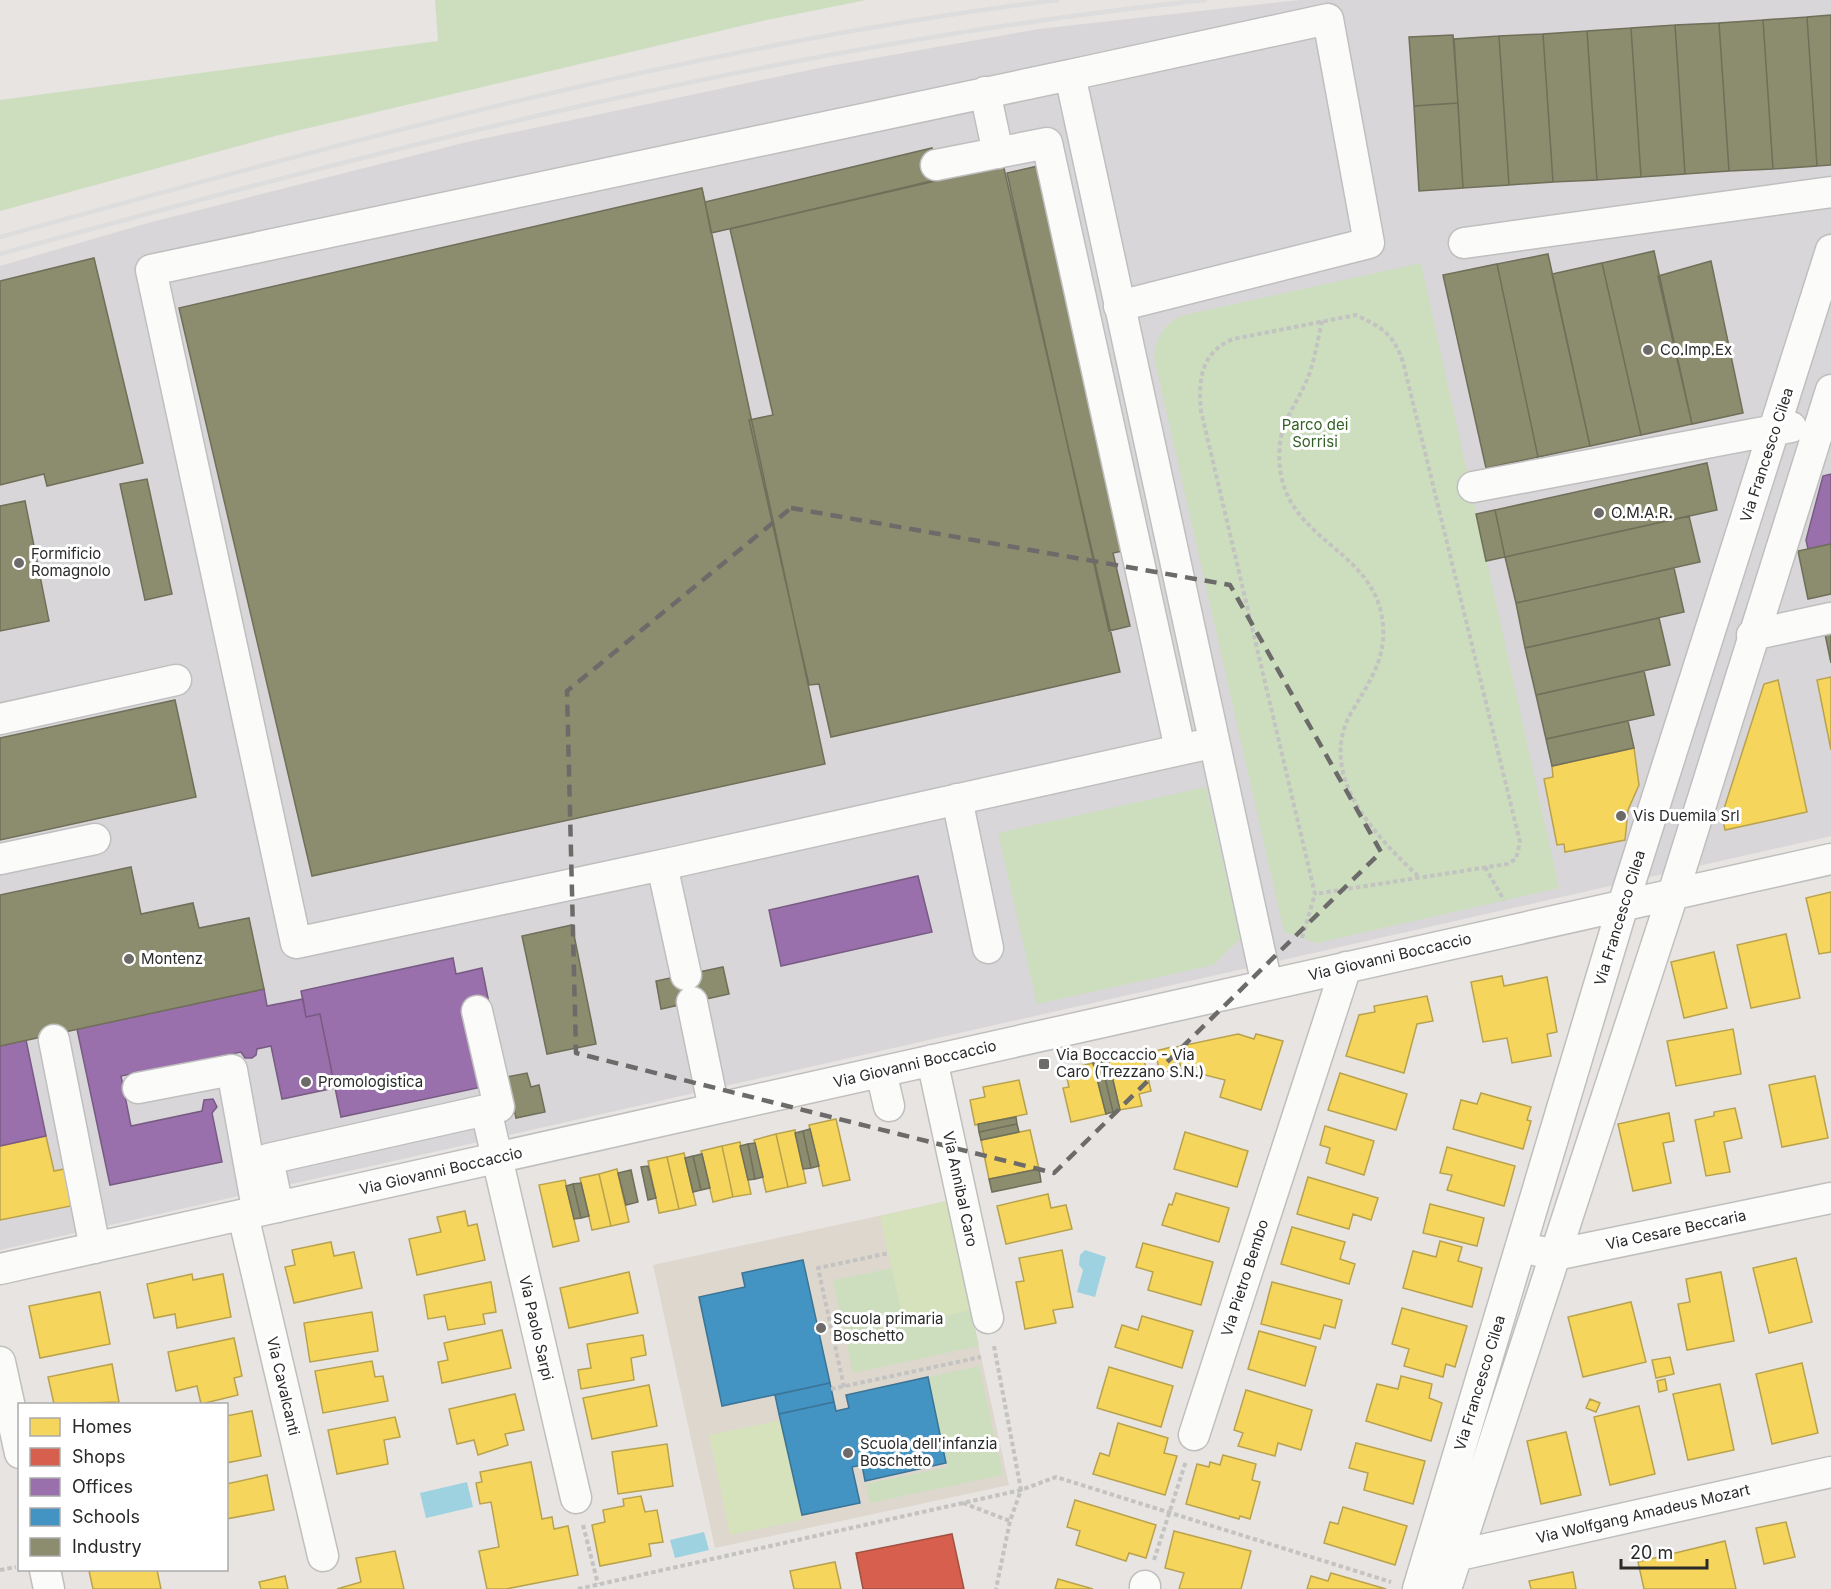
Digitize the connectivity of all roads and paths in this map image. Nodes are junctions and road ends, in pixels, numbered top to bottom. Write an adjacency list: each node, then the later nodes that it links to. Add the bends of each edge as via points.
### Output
1 (1070, 75): 2 (street); 8 (street); 8 (street, via 1328,20 1369,243)
2 (986, 92): 3 (street); 24 (street, via 151,270 296,943)
3 (998, 153): 4 (street); 19 (street, via 1047,143)
4 (936, 165)
5 (1831, 192): 6 (street)
6 (1464, 243)
7 (1831, 250): 12 (street, Via Francesco Cilea)
8 (1119, 306): 18 (street)
9 (1322, 321): 25 (path, via 1356,315 1373,322 1389,335 1403,362 1520,842 1516,859); 26 (path, via 1305,385 1283,427 1280,445 1284,488 1320,538 1345,556 1366,580 1380,611 1385,643 1368,686 1350,716 1341,748 1347,788 1359,812 1382,842); 27 (path, via 1218,345 1206,362 1199,393)
10 (1831, 390): 11 (street, Via Francesco Cilea)
11 (1826, 421): 12 (street); 15 (street, Via Francesco Cilea)
12 (1775, 430): 13 (street); 30 (street, Via Francesco Cilea)
13 (1473, 487)
14 (1831, 618): 15 (street)
15 (1752, 635): 28 (street, Via Francesco Cilea)
16 (176, 680): 17 (street)
17 (0, 719)
18 (1214, 742): 19 (street); 34 (street)
19 (1180, 750): 20 (street)
20 (957, 799): 24 (street); 32 (street)
21 (95, 839): 22 (street)
22 (0, 859)
23 (1831, 859): 28 (street, Via Giovanni Boccaccio)
24 (662, 865): 41 (street)
25 (1485, 867): 26 (path); 29 (path)
26 (1418, 876): 27 (path)
27 (1315, 894): 31 (path)
28 (1673, 894): 30 (street, Via Giovanni Boccaccio); 49 (street, Via Francesco Cilea)
29 (1504, 900)
30 (1623, 905): 33 (street, Via Giovanni Boccaccio); 46 (street, Via Francesco Cilea)
31 (1302, 938)
32 (988, 948)
33 (1346, 967): 34 (street, Via Giovanni Boccaccio); 56 (street, Via Pietro Bembo)
34 (1267, 985): 37 (street, Via Giovanni Boccaccio)
35 (477, 1011): 42 (street, via 499,1107)
36 (54, 1040): 47 (street)
37 (932, 1060): 38 (street, Via Giovanni Boccaccio); 51 (street, Via Annibal Caro)
38 (881, 1072): 40 (street); 41 (street, Via Giovanni Boccaccio)
39 (138, 1088): 45 (street, via 232,1070)
40 (889, 1106)
41 (714, 1109): 43 (street, Via Giovanni Boccaccio)
42 (486, 1110): 43 (street, Via Paolo Sarpi); 45 (street, via 268,1159)
43 (496, 1158): 45 (street, Via Giovanni Boccaccio); 60 (street, Via Paolo Sarpi)
44 (1831, 1198): 49 (street, Via Cesare Beccaria)
45 (259, 1211): 47 (street, Via Giovanni Boccaccio); 64 (street, Via Cavalcanti)
46 (1521, 1246): 49 (street, Via Cesare Beccaria); 70 (street, Via Francesco Cilea)
47 (95, 1248): 50 (street, Via Giovanni Boccaccio)
48 (889, 1253): 54 (path, via 818,1268)
49 (1555, 1255): 65 (street, Via Francesco Cilea)
50 (0, 1269)
51 (988, 1318): 59 (path)
52 (981, 1357): 54 (path)
53 (0, 1362): 57 (street)
54 (844, 1387): 55 (path)
55 (831, 1389)
56 (1194, 1436): 62 (path)
57 (18, 1443)
58 (1831, 1472): 65 (street, Via Wolfgang Amadeus Mozart)
59 (1020, 1490): 61 (path); 62 (path, via 1056,1477); 63 (path)
60 (576, 1498): 69 (path)
61 (962, 1503): 63 (path); 69 (path)
62 (1169, 1512): 70 (path); 71 (path)
63 (1010, 1521): 74 (path)
64 (323, 1556)
65 (1455, 1556): 75 (street, Via Francesco Cilea)
66 (18, 1566): 67 (path)
67 (0, 1570)
68 (45, 1571): 72 (street)
69 (598, 1584): 73 (path)
70 (1405, 1586)
71 (1145, 1588)
72 (49, 1589)
73 (578, 1589)
74 (996, 1589)
75 (1446, 1589)

